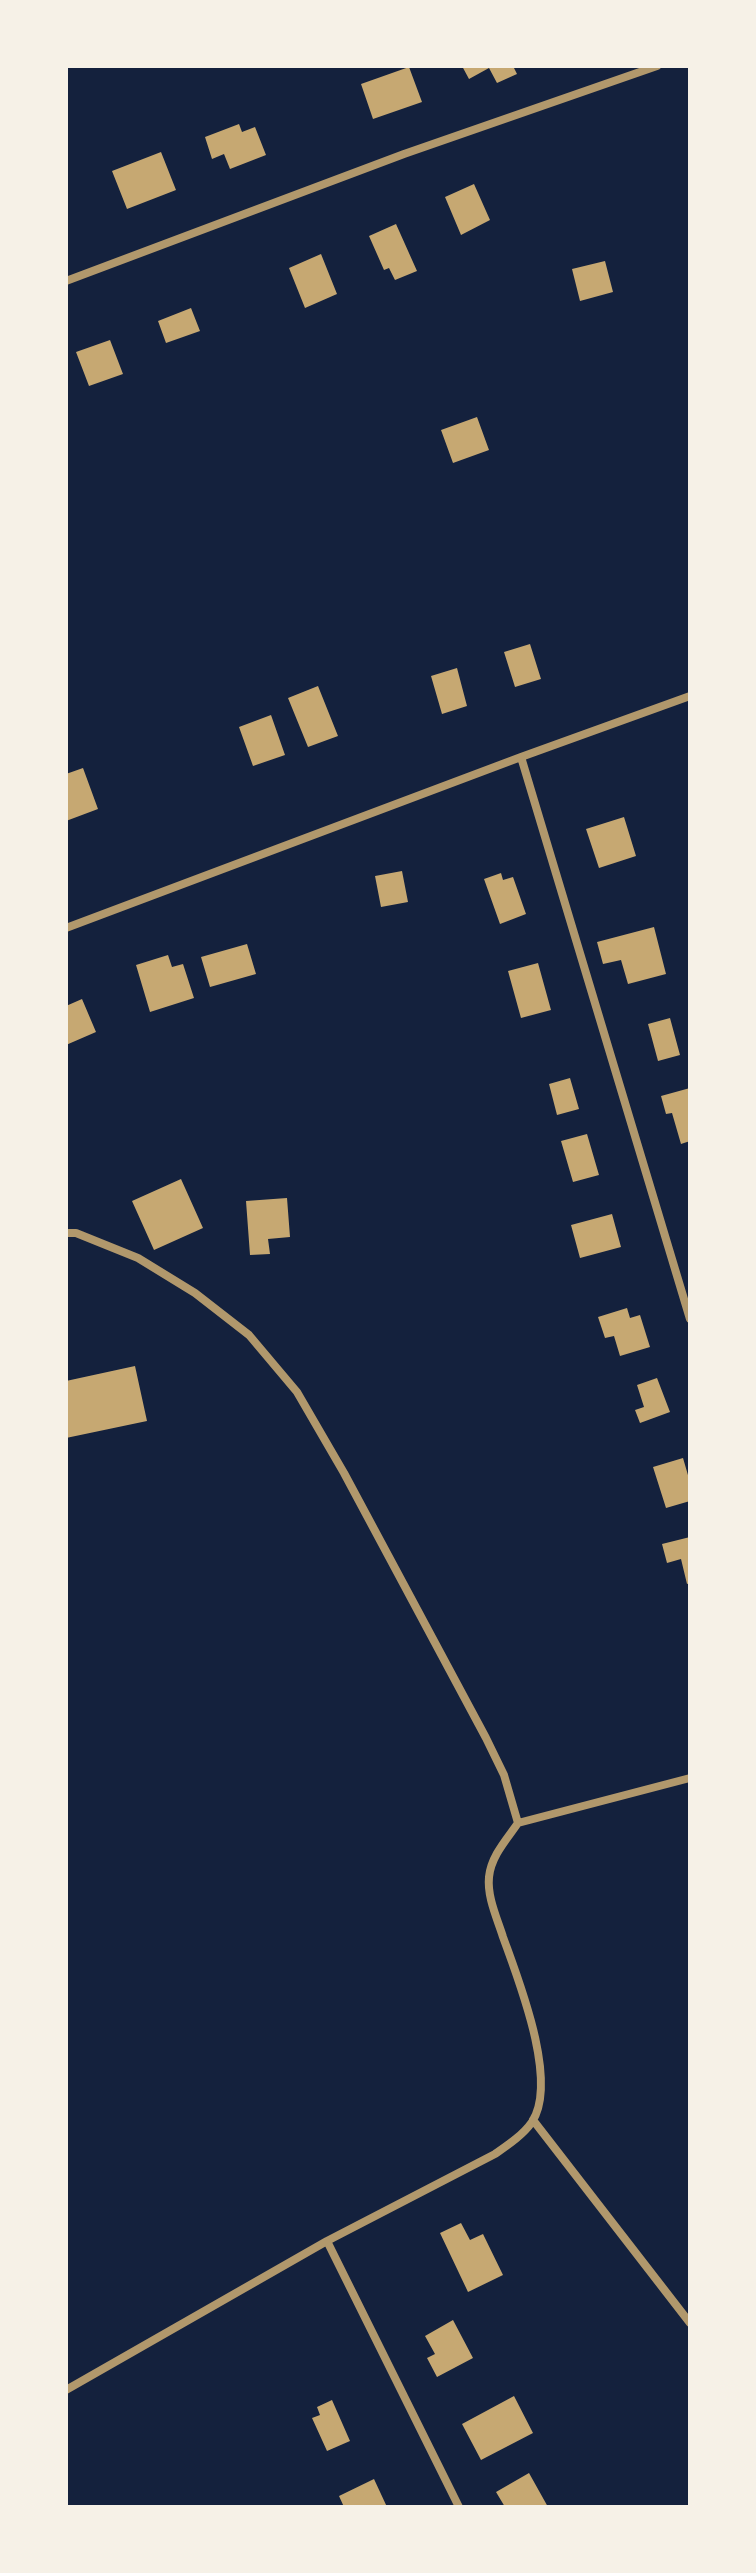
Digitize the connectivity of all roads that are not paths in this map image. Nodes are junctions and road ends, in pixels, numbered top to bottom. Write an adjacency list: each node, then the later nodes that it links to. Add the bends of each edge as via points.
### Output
1 (657, 66): 2 (street)
2 (66, 281)
3 (690, 696): 4 (street)
4 (521, 757): 5 (street); 7 (street)
5 (66, 928)
6 (66, 1233): 9 (street, via 138,1258 195,1293 249,1335 297,1392 486,1738)
7 (690, 1319)
8 (690, 1778): 9 (street)
9 (518, 1823): 10 (street, via 489,1877 491,1901 530,2014 539,2057)
10 (533, 2120): 11 (street, via 495,2154); 12 (street)
11 (327, 2241): 13 (street); 14 (street)
12 (690, 2323)
13 (66, 2390)
14 (459, 2507)

